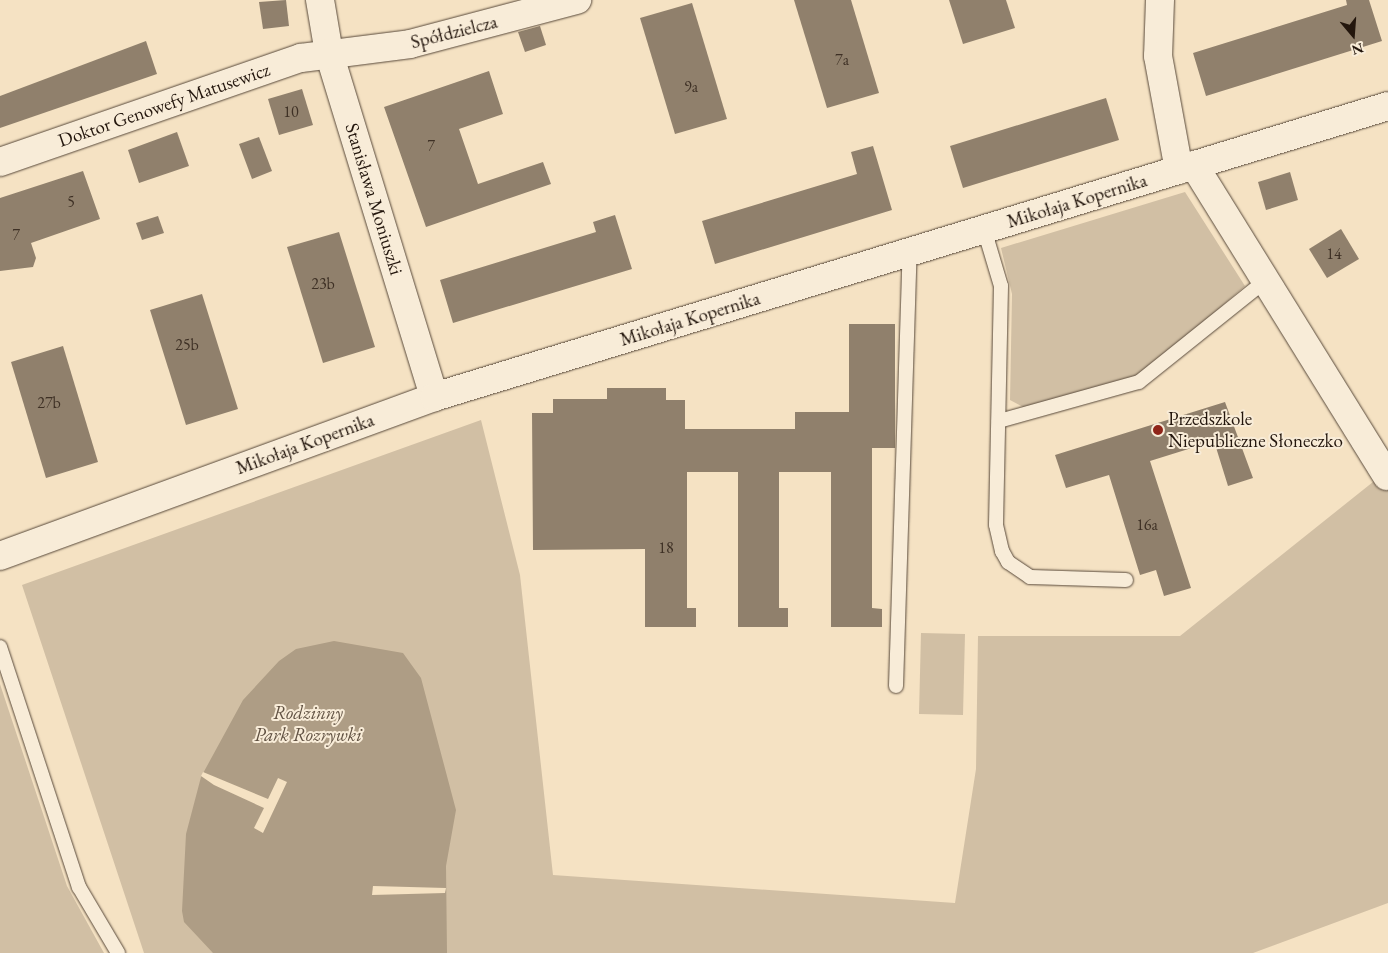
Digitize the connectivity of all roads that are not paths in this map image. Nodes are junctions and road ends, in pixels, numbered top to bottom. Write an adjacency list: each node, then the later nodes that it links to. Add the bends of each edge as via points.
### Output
1 (320, 0): 4 (street, Stanisława Moniuszki)
2 (576, 0): 4 (street, Spółdzielcza, via 410,44)
3 (1160, 0): 7 (street, via 1158,56)
4 (329, 53): 6 (street, Doktor Genowefy Matusewicz, via 289,62); 11 (street, Stanisława Moniuszki)
5 (1388, 106): 7 (street, Mikołaja Kopernika)
6 (0, 162)
7 (1187, 168): 8 (street, Mikołaja Kopernika); 10 (street)
8 (984, 229): 9 (street, Mikołaja Kopernika); 12 (lane, via 1001,286)
9 (910, 251): 11 (street, Mikołaja Kopernika); 17 (lane)
10 (1264, 282): 12 (lane, via 1140,382); 13 (street)
11 (434, 397): 14 (street, Mikołaja Kopernika)
12 (998, 421): 15 (lane, via 996,525 1008,562 1042,579)
13 (1387, 476)
14 (0, 556)
15 (1126, 580)
16 (0, 647): 18 (lane, via 79,887)
17 (896, 686)
18 (118, 953)

